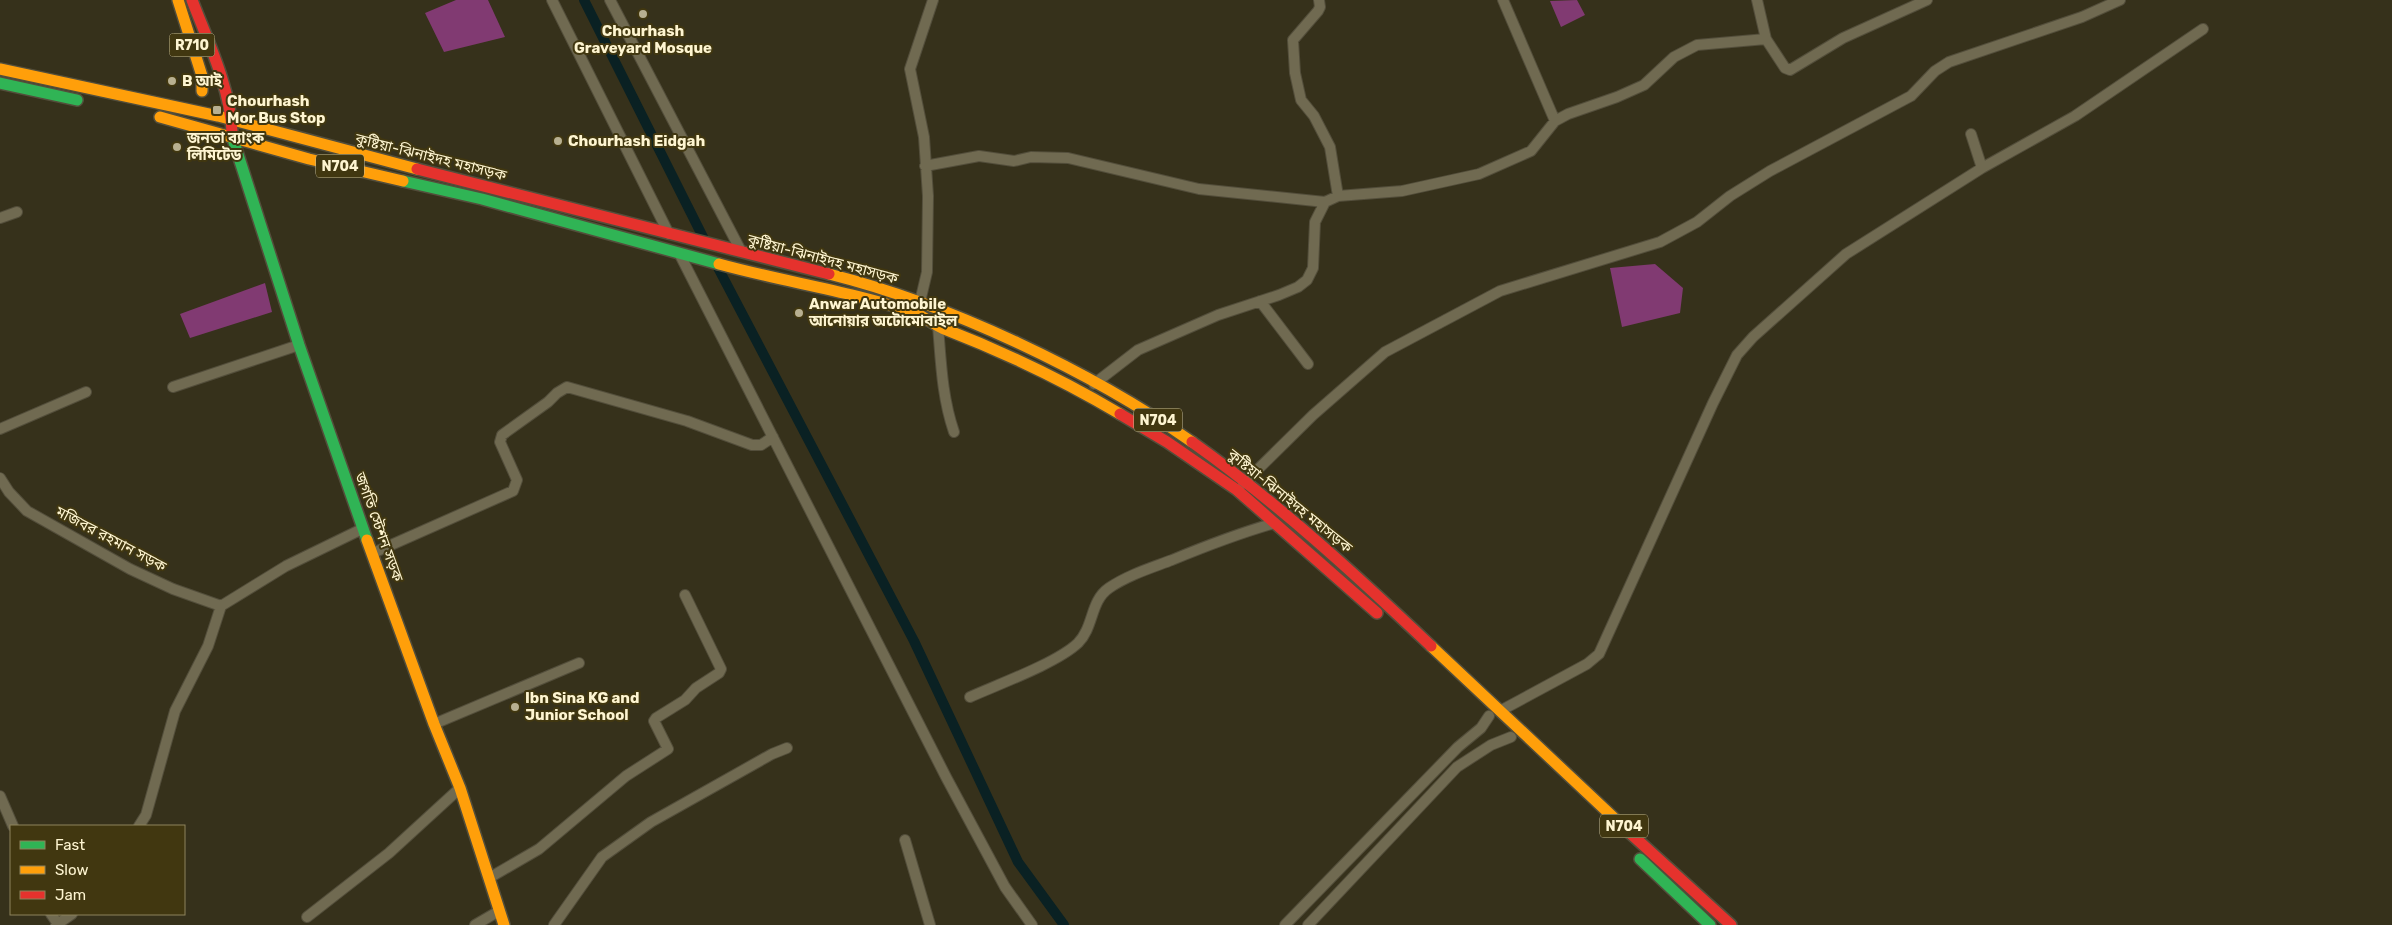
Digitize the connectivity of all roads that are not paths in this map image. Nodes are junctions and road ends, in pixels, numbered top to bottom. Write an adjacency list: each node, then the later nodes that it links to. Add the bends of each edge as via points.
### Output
1 (178, 0): 16 (main road, R710, via 202,76)
2 (192, 0): 15 (main road, R710)
3 (552, 0): 33 (street)
4 (610, 0): 34 (street)
5 (933, 0): 25 (street, via 910,69 924,137)
6 (1319, 0): 28 (street, via 1318,11 1293,40 1294,73 1301,100 1314,116 1330,147)
7 (1503, 0): 21 (street)
8 (1757, 0): 12 (street)
9 (1927, 0): 12 (street, via 1843,38 1790,70 1785,68)
10 (2120, 0): 52 (street, via 2082,17 1949,62 1935,71 1911,96 1770,171 1697,222 1660,242 1500,291 1416,334 1385,352 1313,415)
11 (2203, 30): 26 (street, via 2075,116)
12 (1766, 39): 21 (street, via 1697,45 1674,57 1644,85)
13 (0, 69): 18 (main road, কুষ্টিয়া-ঝিনাইদহ মহাসড়ক / N704)
14 (0, 83): 17 (main road)
15 (224, 88): 16 (main road); 20 (main road, R710)
16 (202, 91): 18 (main road)
17 (86, 102)
18 (190, 111): 20 (main road, কুষ্টিয়া-ঝিনাইদহ মহাসড়ক / N704); 22 (main road)
19 (150, 115): 22 (main road, কুষ্টিয়া-ঝিনাইদহ মহাসড়ক / N704)
20 (233, 120): 24 (main road, R710); 27 (main road, কুষ্টিয়া-ঝিনাইদহ মহাসড়ক / N704)
21 (1555, 121): 28 (street, via 1531,151 1478,174 1402,191)
22 (181, 122): 24 (main road, কুষ্টিয়া-ঝিনাইদহ মহাসড়ক / N704)
23 (1971, 134): 26 (street)
24 (232, 136): 29 (main road, কুষ্টিয়া-ঝিনাইদহ মহাসড়ক / N704, via 309,159); 40 (main road, জগতি স্টেশন সড়ক)
25 (925, 166): 30 (street, via 979,156 1014,161 1031,157 1068,158 1200,189); 36 (street, via 927,272)
26 (1982, 168): 63 (street, via 1846,254 1737,355 1599,654)
27 (496, 188): 29 (main road); 33 (main road, কুষ্টিয়া-ঝিনাইদহ মহাসড়ক / N704)
28 (1338, 196): 30 (street)
29 (490, 201): 35 (main road, কুষ্টিয়া-ঝিনাইদহ মহাসড়ক / N704)
30 (1325, 202): 37 (street, via 1315,222 1313,268 1307,280)
31 (17, 212): 32 (street)
32 (0, 218)
33 (669, 232): 34 (main road, কুষ্টিয়া-ঝিনাইদহ মহাসড়ক / N704); 35 (street)
34 (739, 252): 36 (main road, কুষ্টিয়া-ঝিনাইদহ মহাসড়ক / N704, via 850,279)
35 (679, 253): 38 (main road, কুষ্টিয়া-ঝিনাইদহ মহাসড়ক / N704); 48 (street)
36 (920, 301): 38 (street); 42 (main road, কুষ্টিয়া-ঝিনাইদহ মহাসড়ক / N704, via 1017,343)
37 (1260, 301): 41 (street); 42 (street, via 1218,315 1138,350)
38 (917, 314): 39 (main road, কুষ্টিয়া-ঝিনাইদহ মহাসড়ক / N704)
39 (938, 326): 45 (main road, কুষ্টিয়া-ঝিনাইদহ মহাসড়ক / N704, via 1010,355); 47 (street, via 942,381)
40 (299, 345): 43 (street); 55 (main road, জগতি স্টেশন সড়ক)
41 (1308, 364)
42 (1095, 382): 45 (street); 49 (main road, কুষ্টিয়া-ঝিনাইদহ মহাসড়ক / N704)
43 (173, 387)
44 (86, 392): 46 (street)
45 (1083, 392): 50 (main road, কুষ্টিয়া-ঝিনাইদহ মহাসড়ক / N704)
46 (0, 429)
47 (954, 432)
48 (773, 437): 56 (street, via 761,445 752,445 687,421 567,388 557,392 502,435 500,442 518,480 513,491); 82 (street, via 946,777 1006,886)
49 (1193, 443): 50 (main road); 52 (main road, কুষ্টিয়া-ঝিনাইদহ মহাসড়ক / N704)
50 (1184, 454): 53 (main road, কুষ্টিয়া-ঝিনাইদহ মহাসড়ক / N704)
51 (0, 478): 58 (street, মজিবর রহমান সড়ক, via 27,511 130,569)
52 (1246, 481): 53 (street); 63 (main road, কুষ্টিয়া-ঝিনাইদহ মহাসড়ক / N704, via 1355,574)
53 (1237, 490): 54 (main road, কুষ্টিয়া-ঝিনাইদহ মহাসড়ক / N704)
54 (1275, 522): 59 (main road, কুষ্টিয়া-ঝিনাইদহ মহাসড়ক / N704); 62 (street, via 1134,574 1097,599 1079,642 1060,656)
55 (362, 529): 56 (main road, জগতি স্টেশন সড়ক); 58 (street, via 286,566)
56 (373, 553): 65 (main road, জগতি স্টেশন সড়ক)
57 (685, 595): 73 (street, via 721,669 654,721 668,749 626,776 539,849)
58 (221, 606): 71 (street, via 208,646 175,711 146,815)
59 (1384, 619)
60 (579, 663): 65 (street)
61 (1454, 684): 64 (main road, N704)
62 (970, 697)
63 (1502, 713): 66 (main road, কুষ্টিয়া-ঝিনাইদহ মহাসড়ক / N704)
64 (1491, 719): 66 (main road, N704); 83 (street, via 1458,747)
65 (434, 724): 68 (main road, জগতি স্টেশন সড়ক)
66 (1511, 732): 84 (street, via 1457,767); 85 (main road, N704); 86 (main road, N704)
67 (787, 748): 80 (street, via 651,822 602,857)
68 (460, 788): 73 (main road, জগতি স্টেশন সড়ক); 76 (street, via 389,853)
69 (0, 796): 70 (street)
70 (12, 825)
71 (140, 825)
72 (906, 840): 81 (street)
73 (489, 878): 74 (main road, জগতি স্টেশন সড়ক)
74 (499, 911): 78 (street); 79 (main road, জগতি স্টেশন সড়ক)
75 (70, 915): 77 (street)
76 (307, 917)
77 (57, 924)
78 (475, 925)
79 (504, 925)
80 (554, 925)
81 (930, 925)
82 (1032, 925)
83 (1285, 925)
84 (1308, 925)
85 (1710, 925)
86 (1731, 925)

